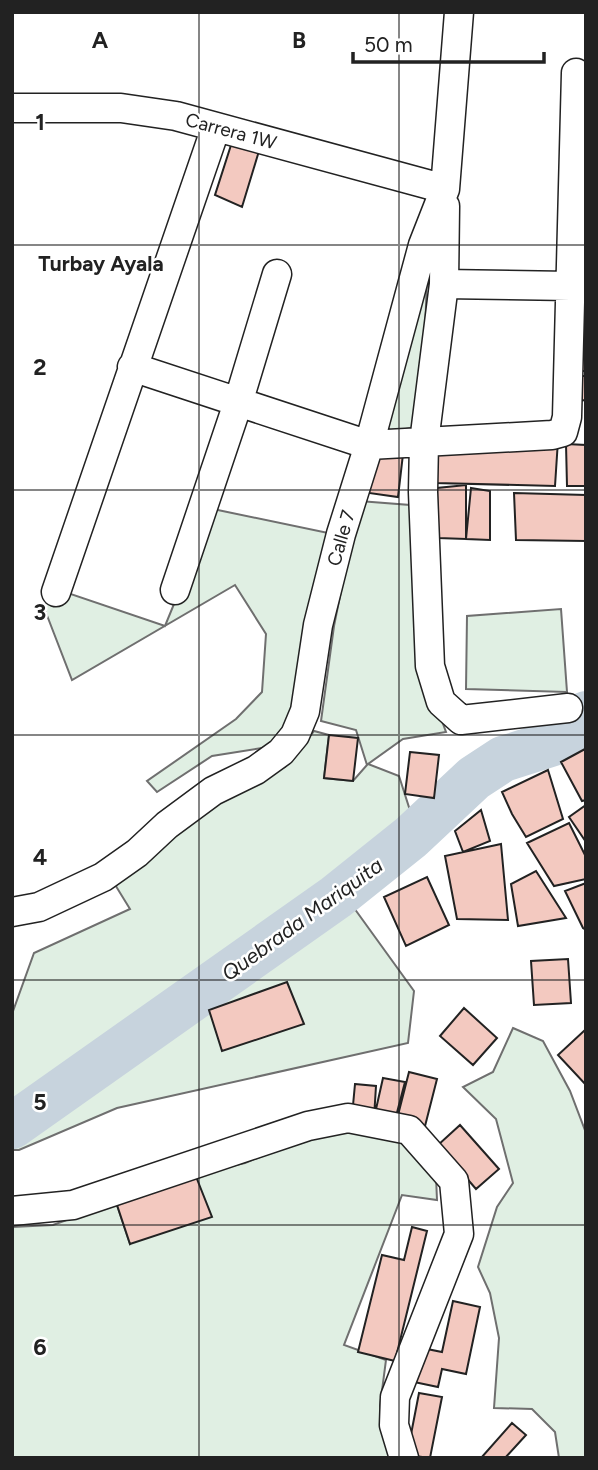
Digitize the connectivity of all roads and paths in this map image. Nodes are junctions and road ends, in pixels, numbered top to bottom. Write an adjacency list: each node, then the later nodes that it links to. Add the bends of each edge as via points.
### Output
1 (459, 12): 5 (street, Calle 7)
2 (576, 74): 8 (street)
3 (12, 108): 4 (street, Carrera 1W, via 121,108)
4 (216, 127): 5 (street, Carrera 1W); 9 (street)
5 (445, 189): 7 (street); 12 (street, Calle 7, via 423,245)
6 (277, 274): 10 (street)
7 (444, 284): 8 (street); 11 (street)
8 (570, 286): 11 (street, via 563,432)
9 (132, 367): 10 (street); 14 (street)
10 (238, 402): 12 (street); 13 (street)
11 (424, 442): 12 (street); 15 (street, via 430,666 441,702 461,720)
12 (369, 445): 16 (street, Calle 7, via 321,612 305,711 295,735 281,752 214,791 103,877 39,907)
13 (176, 590)
14 (56, 592)
15 (568, 708)
16 (12, 912)
17 (12, 1211): 18 (street, via 74,1205 309,1126 348,1118 409,1130 454,1181 459,1234 395,1397 394,1425)
18 (404, 1458)

